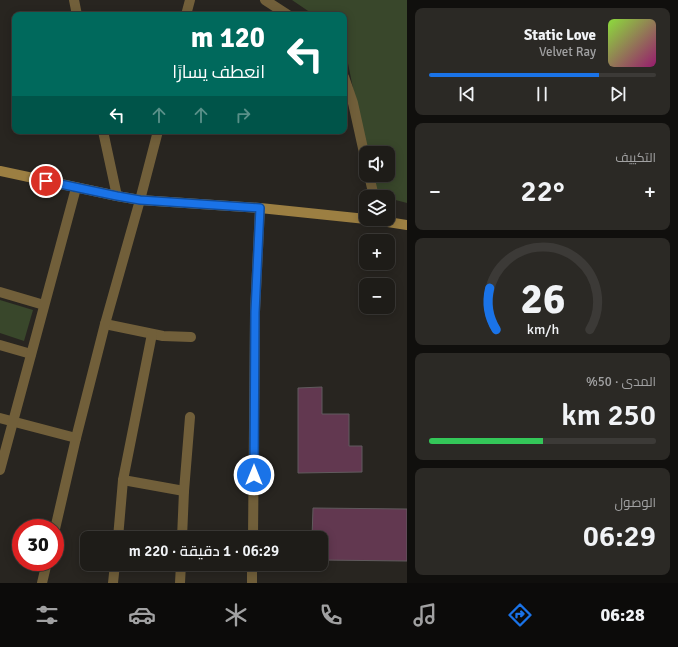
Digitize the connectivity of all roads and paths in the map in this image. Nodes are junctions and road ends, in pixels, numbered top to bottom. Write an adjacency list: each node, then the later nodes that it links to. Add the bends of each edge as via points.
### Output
1 (74, 0): 4 (street)
2 (190, 0): 5 (street)
3 (265, 0): 6 (street)
4 (76, 12)
5 (187, 12)
6 (283, 12)
7 (348, 103): 10 (street)
8 (104, 134): 13 (street)
9 (157, 134): 14 (street)
10 (361, 146)
11 (0, 171): 12 (main road)
12 (76, 188): 13 (main road); 20 (street)
13 (117, 196): 14 (main road)
14 (140, 200): 15 (main road); 21 (street)
15 (260, 208): 16 (main road); 36 (street, via 255,312)
16 (359, 218)
17 (395, 223): 18 (main road)
18 (407, 225)
19 (0, 292): 20 (street)
20 (44, 305): 25 (street)
21 (105, 324): 22 (street); 29 (street)
22 (152, 334): 23 (street); 31 (street)
23 (191, 337)
24 (0, 345): 25 (street)
25 (31, 354): 28 (street)
26 (190, 417): 32 (street)
27 (0, 418): 28 (street)
28 (13, 421): 29 (street); 30 (street)
29 (76, 438): 33 (street)
30 (0, 470)
31 (123, 480): 32 (street); 34 (street)
32 (184, 491): 35 (street)
33 (57, 519)
34 (119, 531)
35 (182, 531)
36 (253, 531)
37 (45, 571): 41 (street)
38 (114, 571): 42 (street)
39 (181, 571): 43 (street)
40 (252, 571): 44 (street)
41 (42, 583)
42 (113, 583)
43 (180, 583)
44 (252, 583)

